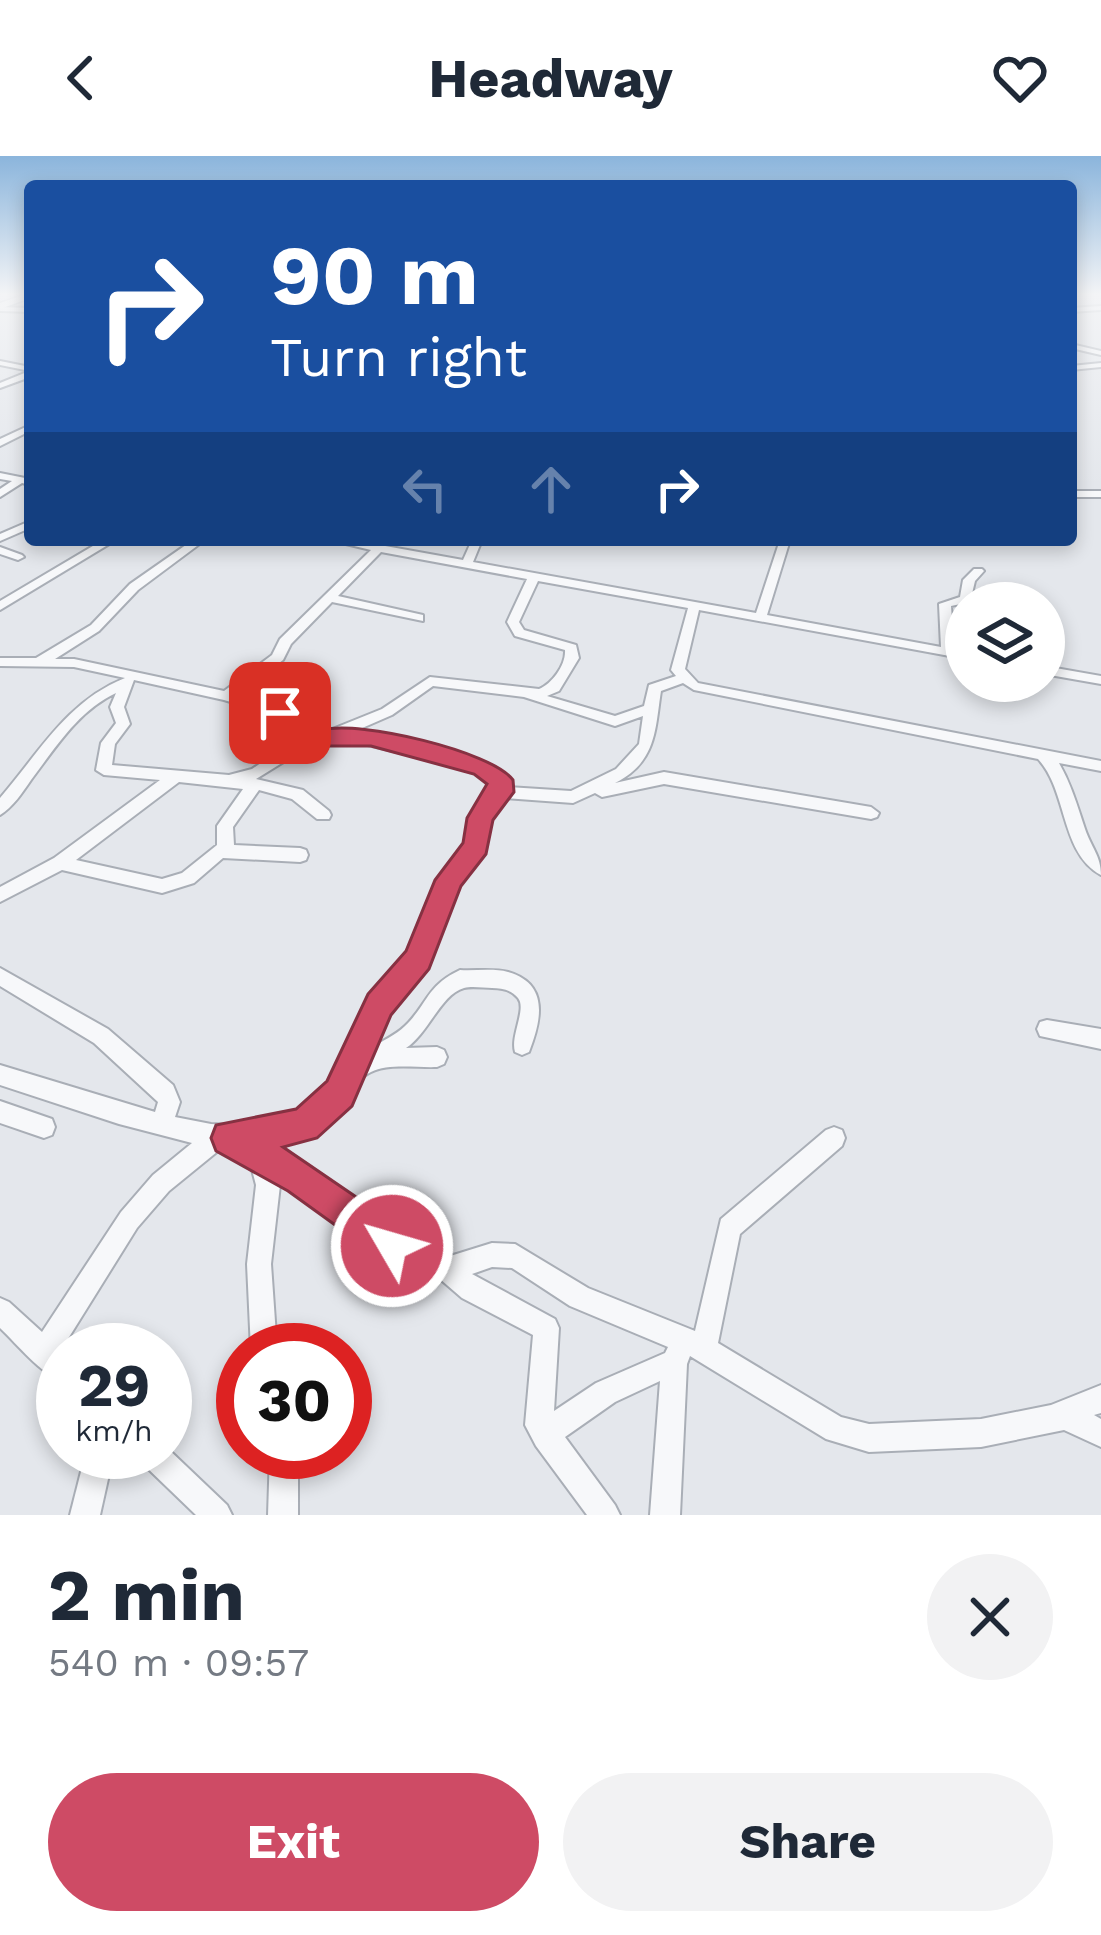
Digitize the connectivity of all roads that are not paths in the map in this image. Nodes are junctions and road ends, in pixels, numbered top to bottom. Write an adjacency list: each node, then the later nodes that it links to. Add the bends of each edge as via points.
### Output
1 (101, 546): 14 (street)
2 (192, 546): 19 (street)
3 (368, 546): 6 (street)
4 (474, 546): 9 (street)
5 (783, 546): 17 (street)
6 (380, 548): 9 (street); 13 (street)
7 (0, 550): 8 (street)
8 (18, 556)
9 (467, 563): 11 (street)
10 (978, 571): 12 (street)
11 (534, 576): 15 (street); 27 (street, via 514,627 565,643 572,658 554,688)
12 (969, 582)
13 (334, 598): 16 (street); 26 (street, via 278,657)
14 (0, 606)
15 (694, 607): 17 (street); 23 (street)
16 (419, 618)
17 (760, 619): 18 (street)
18 (945, 651)
19 (50, 656): 20 (street); 21 (street)
20 (8, 663): 21 (street)
21 (36, 666): 25 (street, via 74,663)
22 (1065, 674): 24 (street)
23 (682, 679): 28 (street, via 654,688); 31 (street)
24 (1101, 680)
25 (129, 681): 26 (street); 33 (street, via 104,770); 38 (street, via 63,722 46,758)
26 (226, 696): 30 (street, via 289,715)
27 (530, 696): 28 (street, via 616,722); 29 (street, via 430,681)
28 (653, 708): 37 (street, via 642,754)
29 (337, 734): 30 (street); 36 (street, via 482,767 500,780)
30 (318, 740): 34 (street)
31 (1039, 752): 32 (street); 44 (street, via 1059,770 1082,850)
32 (1101, 766)
33 (176, 776): 34 (street); 43 (street)
34 (229, 782): 35 (street)
35 (255, 784): 40 (street, via 297,794); 41 (street, via 225,826)
36 (501, 792): 37 (street); 46 (street, via 485,805 476,846 449,880)
37 (584, 795): 39 (street, via 664,778)
38 (0, 809)
39 (871, 813)
40 (323, 815)
41 (226, 851): 42 (street); 43 (street, via 162,886)
42 (299, 855)
43 (60, 863): 45 (street)
44 (1101, 868)
45 (0, 895)
46 (418, 959): 48 (street); 53 (street, via 380,1005)
47 (0, 976): 56 (street, via 101,1036 165,1091)
48 (441, 992): 51 (street, via 472,977 515,984 531,1005); 53 (street, via 421,1024)
49 (1047, 1029): 50 (street)
50 (1101, 1039)
51 (522, 1045)
52 (437, 1057): 53 (street)
53 (362, 1062): 58 (street, via 326,1112 304,1125)
54 (0, 1075): 56 (street)
55 (0, 1112): 57 (street)
56 (162, 1123): 58 (street)
57 (44, 1127)
58 (223, 1138): 60 (street); 63 (street, via 161,1183 128,1220)
59 (834, 1138): 66 (street, via 729,1227)
60 (261, 1160): 61 (street, via 301,1177 412,1259); 64 (street, via 268,1185)
61 (448, 1269): 66 (street, via 515,1256); 70 (street, via 546,1328 539,1411)
62 (0, 1312): 65 (street)
63 (74, 1323)
64 (262, 1323)
65 (36, 1345)
66 (688, 1350): 68 (street, via 868,1438 1007,1431); 70 (street, via 625,1379); 78 (street)
67 (1101, 1400): 68 (street)
68 (1052, 1419): 69 (street, via 1080,1420)
69 (1101, 1433)
70 (545, 1436): 77 (street)
71 (94, 1479): 74 (street)
72 (180, 1479): 75 (street)
73 (284, 1479): 76 (street)
74 (85, 1515)
75 (218, 1515)
76 (283, 1515)
77 (605, 1515)
78 (665, 1515)

